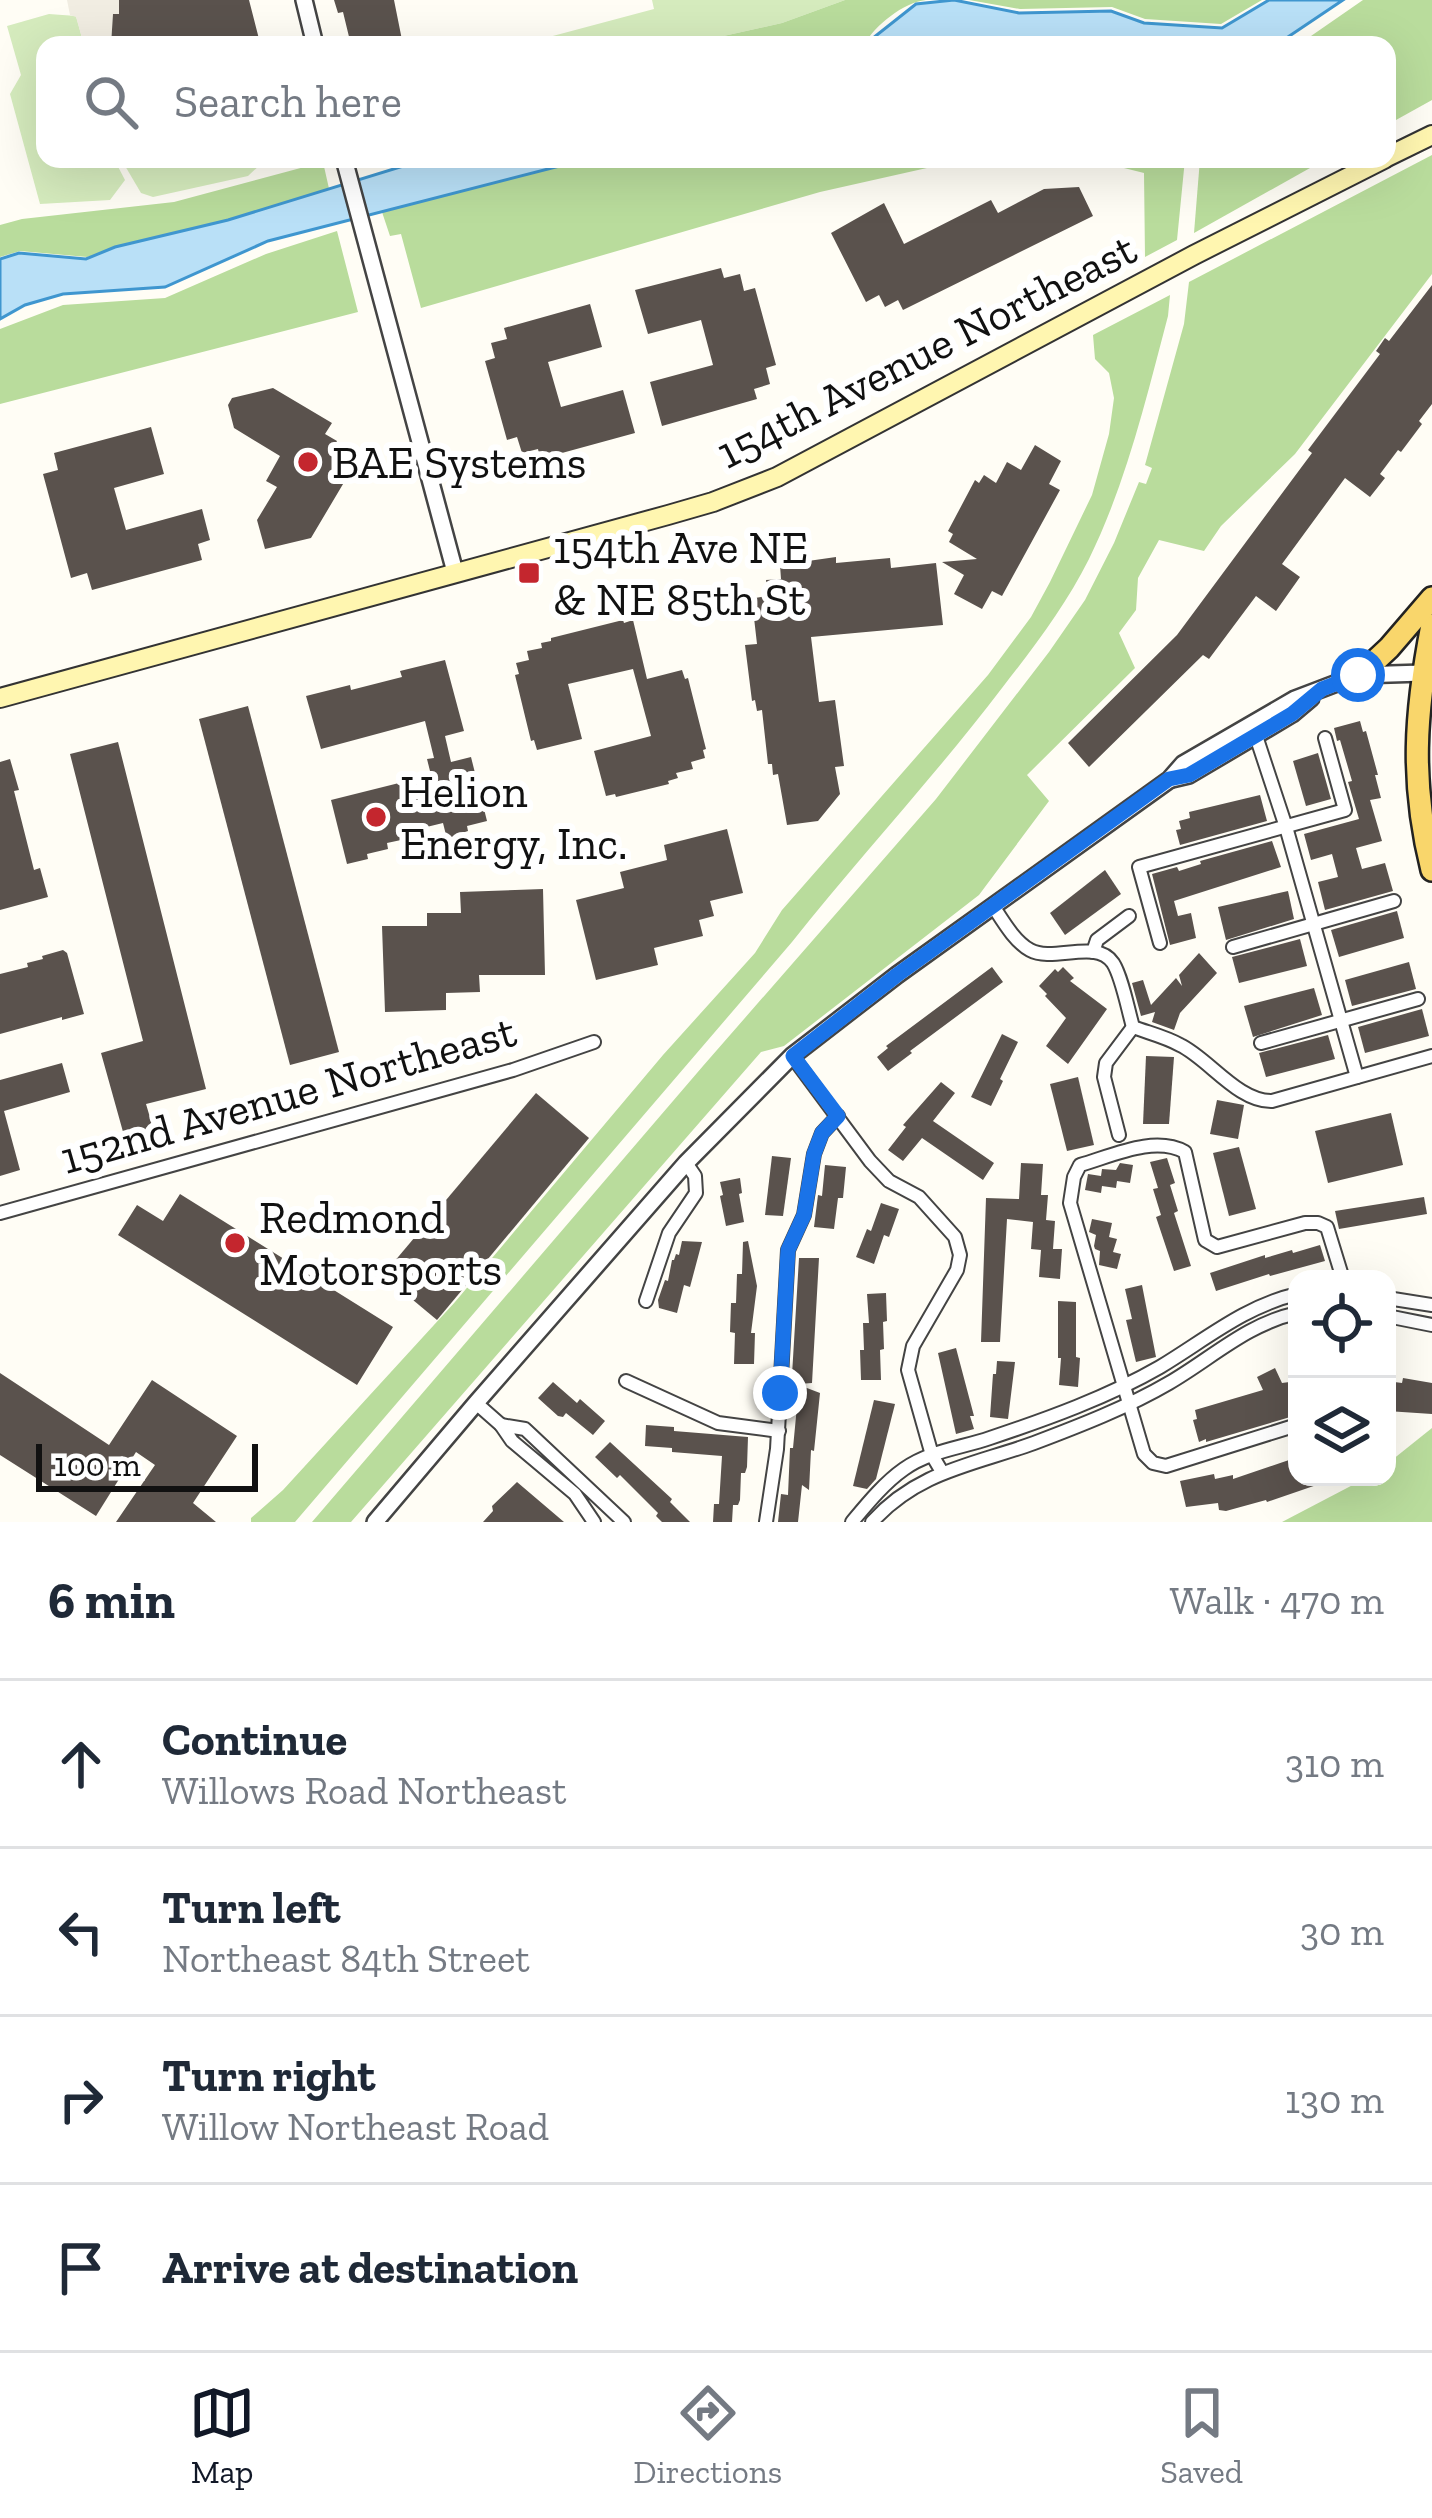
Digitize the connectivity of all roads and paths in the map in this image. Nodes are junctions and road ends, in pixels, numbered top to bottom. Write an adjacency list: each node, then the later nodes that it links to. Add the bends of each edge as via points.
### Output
1 (304, 0): 2 (street)
2 (313, 36)
3 (1432, 135): 4 (main road, 154th Avenue Northeast)
4 (1396, 153)
5 (346, 168): 7 (street)
6 (1365, 168): 7 (main road, 154th Avenue Northeast, via 777,477)
7 (455, 572): 13 (main road, 154th Avenue Northeast)
8 (1432, 598): 11 (main road)
9 (1432, 626): 10 (main road)
10 (1423, 674): 11 (street); 18 (main road, via 1416,780)
11 (1360, 675): 12 (street)
12 (1322, 689): 14 (street); 16 (street)
13 (0, 698)
14 (1256, 736): 16 (street); 17 (street)
15 (1325, 738): 17 (street, via 1345,810)
16 (1169, 779): 20 (street)
17 (1286, 827): 22 (street); 23 (street, via 1139,867)
18 (1432, 870)
19 (1394, 901): 22 (street)
20 (992, 906): 25 (street, via 1033,952); 31 (street)
21 (1129, 916): 25 (street)
22 (1313, 924): 24 (street); 27 (street)
23 (1160, 944)
24 (1234, 947)
25 (1093, 952): 28 (street, via 1113,964)
26 (1418, 999): 27 (street)
27 (1341, 1020): 30 (street); 33 (street)
28 (1133, 1028): 33 (street, via 1185,1046 1262,1101); 35 (street, via 1104,1077)
29 (594, 1042): 37 (street, 152nd Avenue Northeast)
30 (1261, 1042)
31 (793, 1056): 34 (street); 36 (street)
32 (1432, 1056): 33 (street)
33 (1357, 1077)
34 (838, 1116): 52 (street, via 814,1154 804,1215 788,1250); 53 (street, via 889,1181 919,1197 956,1237 957,1270 913,1346 908,1370)
35 (1119, 1135)
36 (686, 1163): 41 (street, via 696,1192 669,1233); 49 (street)
37 (0, 1214)
38 (1340, 1270): 47 (street, via 1327,1227 1318,1223 1216,1247 1205,1240 1185,1152 1172,1145 1080,1165 1070,1202)
39 (1288, 1297): 47 (street, via 1235,1318)
40 (1396, 1299): 42 (street)
41 (646, 1301)
42 (1432, 1305)
43 (1288, 1314): 48 (street)
44 (1396, 1318): 45 (street)
45 (1432, 1324)
46 (626, 1381): 52 (street, via 718,1423)
47 (1125, 1385): 48 (street); 53 (street)
48 (1129, 1402): 51 (street, via 1144,1454 1166,1466); 54 (street)
49 (476, 1403): 50 (street); 55 (street)
50 (500, 1425): 56 (street, via 575,1494); 57 (street, via 525,1429)
51 (1288, 1428)
52 (778, 1431): 58 (street)
53 (932, 1455): 54 (street); 59 (street, via 902,1470)
54 (942, 1472): 60 (street, via 899,1495)
55 (376, 1522)
56 (593, 1522)
57 (624, 1522)
58 (766, 1522)
59 (853, 1522)
60 (872, 1522)

